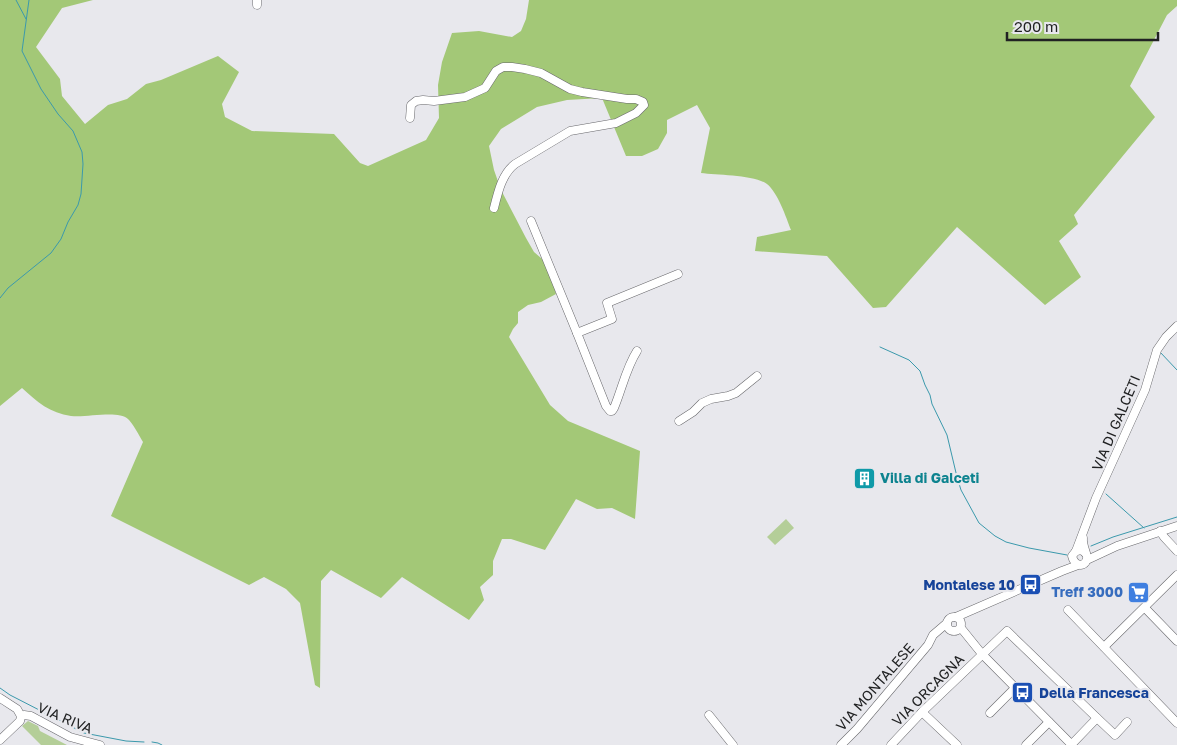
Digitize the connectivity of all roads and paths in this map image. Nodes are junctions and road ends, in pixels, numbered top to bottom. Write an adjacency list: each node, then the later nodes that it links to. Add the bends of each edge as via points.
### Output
1 (410, 118): 2 (street, via 411,106 416,100 466,97 485,88 496,71 503,67 541,73 582,92 643,102 641,109 622,121 570,131 516,164 503,180)
2 (494, 208)
3 (532, 221): 6 (street)
4 (678, 274): 6 (street, via 607,303 612,319)
5 (1177, 326): 12 (street, VIA DI GALCETI, via 1157,350 1145,390)
6 (577, 333): 7 (street, via 610,411)
7 (637, 351)
8 (757, 376): 9 (street, via 736,393 702,403)
9 (679, 422)
10 (1177, 526): 11 (street)
11 (1160, 531): 13 (street); 15 (street, via 1098,556)
12 (1083, 534): 14 (street, VIA DI GALCETI); 15 (street, VIA DI GALCETI)
13 (1177, 551)
14 (1074, 554): 15 (street, via 1082,550); 16 (street, via 1074,562); 17 (street)
15 (1086, 555): 16 (street, VIA MONTALESE)
16 (1078, 565): 17 (street, VIA MONTALESE)
17 (1062, 571): 22 (street, VIA MONTALESE, via 970,610)
18 (1177, 575): 19 (street)
19 (1145, 608): 24 (street); 26 (street)
20 (1068, 610): 26 (street)
21 (947, 622): 22 (street, VIA MONTALESE, via 951,617); 23 (street); 25 (street, VIA MONTALESE, via 933,635)
22 (959, 623): 23 (street, VIA MONTALESE, via 955,632); 27 (street)
23 (950, 631): 25 (street, VIA MONTALESE)
24 (1177, 640)
25 (928, 645): 41 (street, VIA MONTALESE)
26 (1104, 647): 37 (street)
27 (982, 654): 28 (street); 30 (street, VIA ORCAGNA); 34 (street, VIA ORCAGNA, via 1007,631)
28 (1016, 688): 31 (street); 35 (street)
29 (0, 698): 33 (street, via 17,709)
30 (922, 712): 42 (street, VIA ORCAGNA); 43 (street)
31 (990, 713)
32 (709, 715): 40 (street)
33 (21, 716): 38 (street, via 20,721); 39 (street, VIA RIVA, via 31,716 70,736)
34 (1097, 718): 36 (street, via 1116,734); 45 (street)
35 (1049, 722): 44 (street); 45 (street)
36 (1127, 722)
37 (1177, 723)
38 (0, 740)
39 (100, 745)
40 (733, 745)
41 (841, 745)
42 (892, 745)
43 (957, 745)
44 (1026, 745)
45 (1071, 745)

